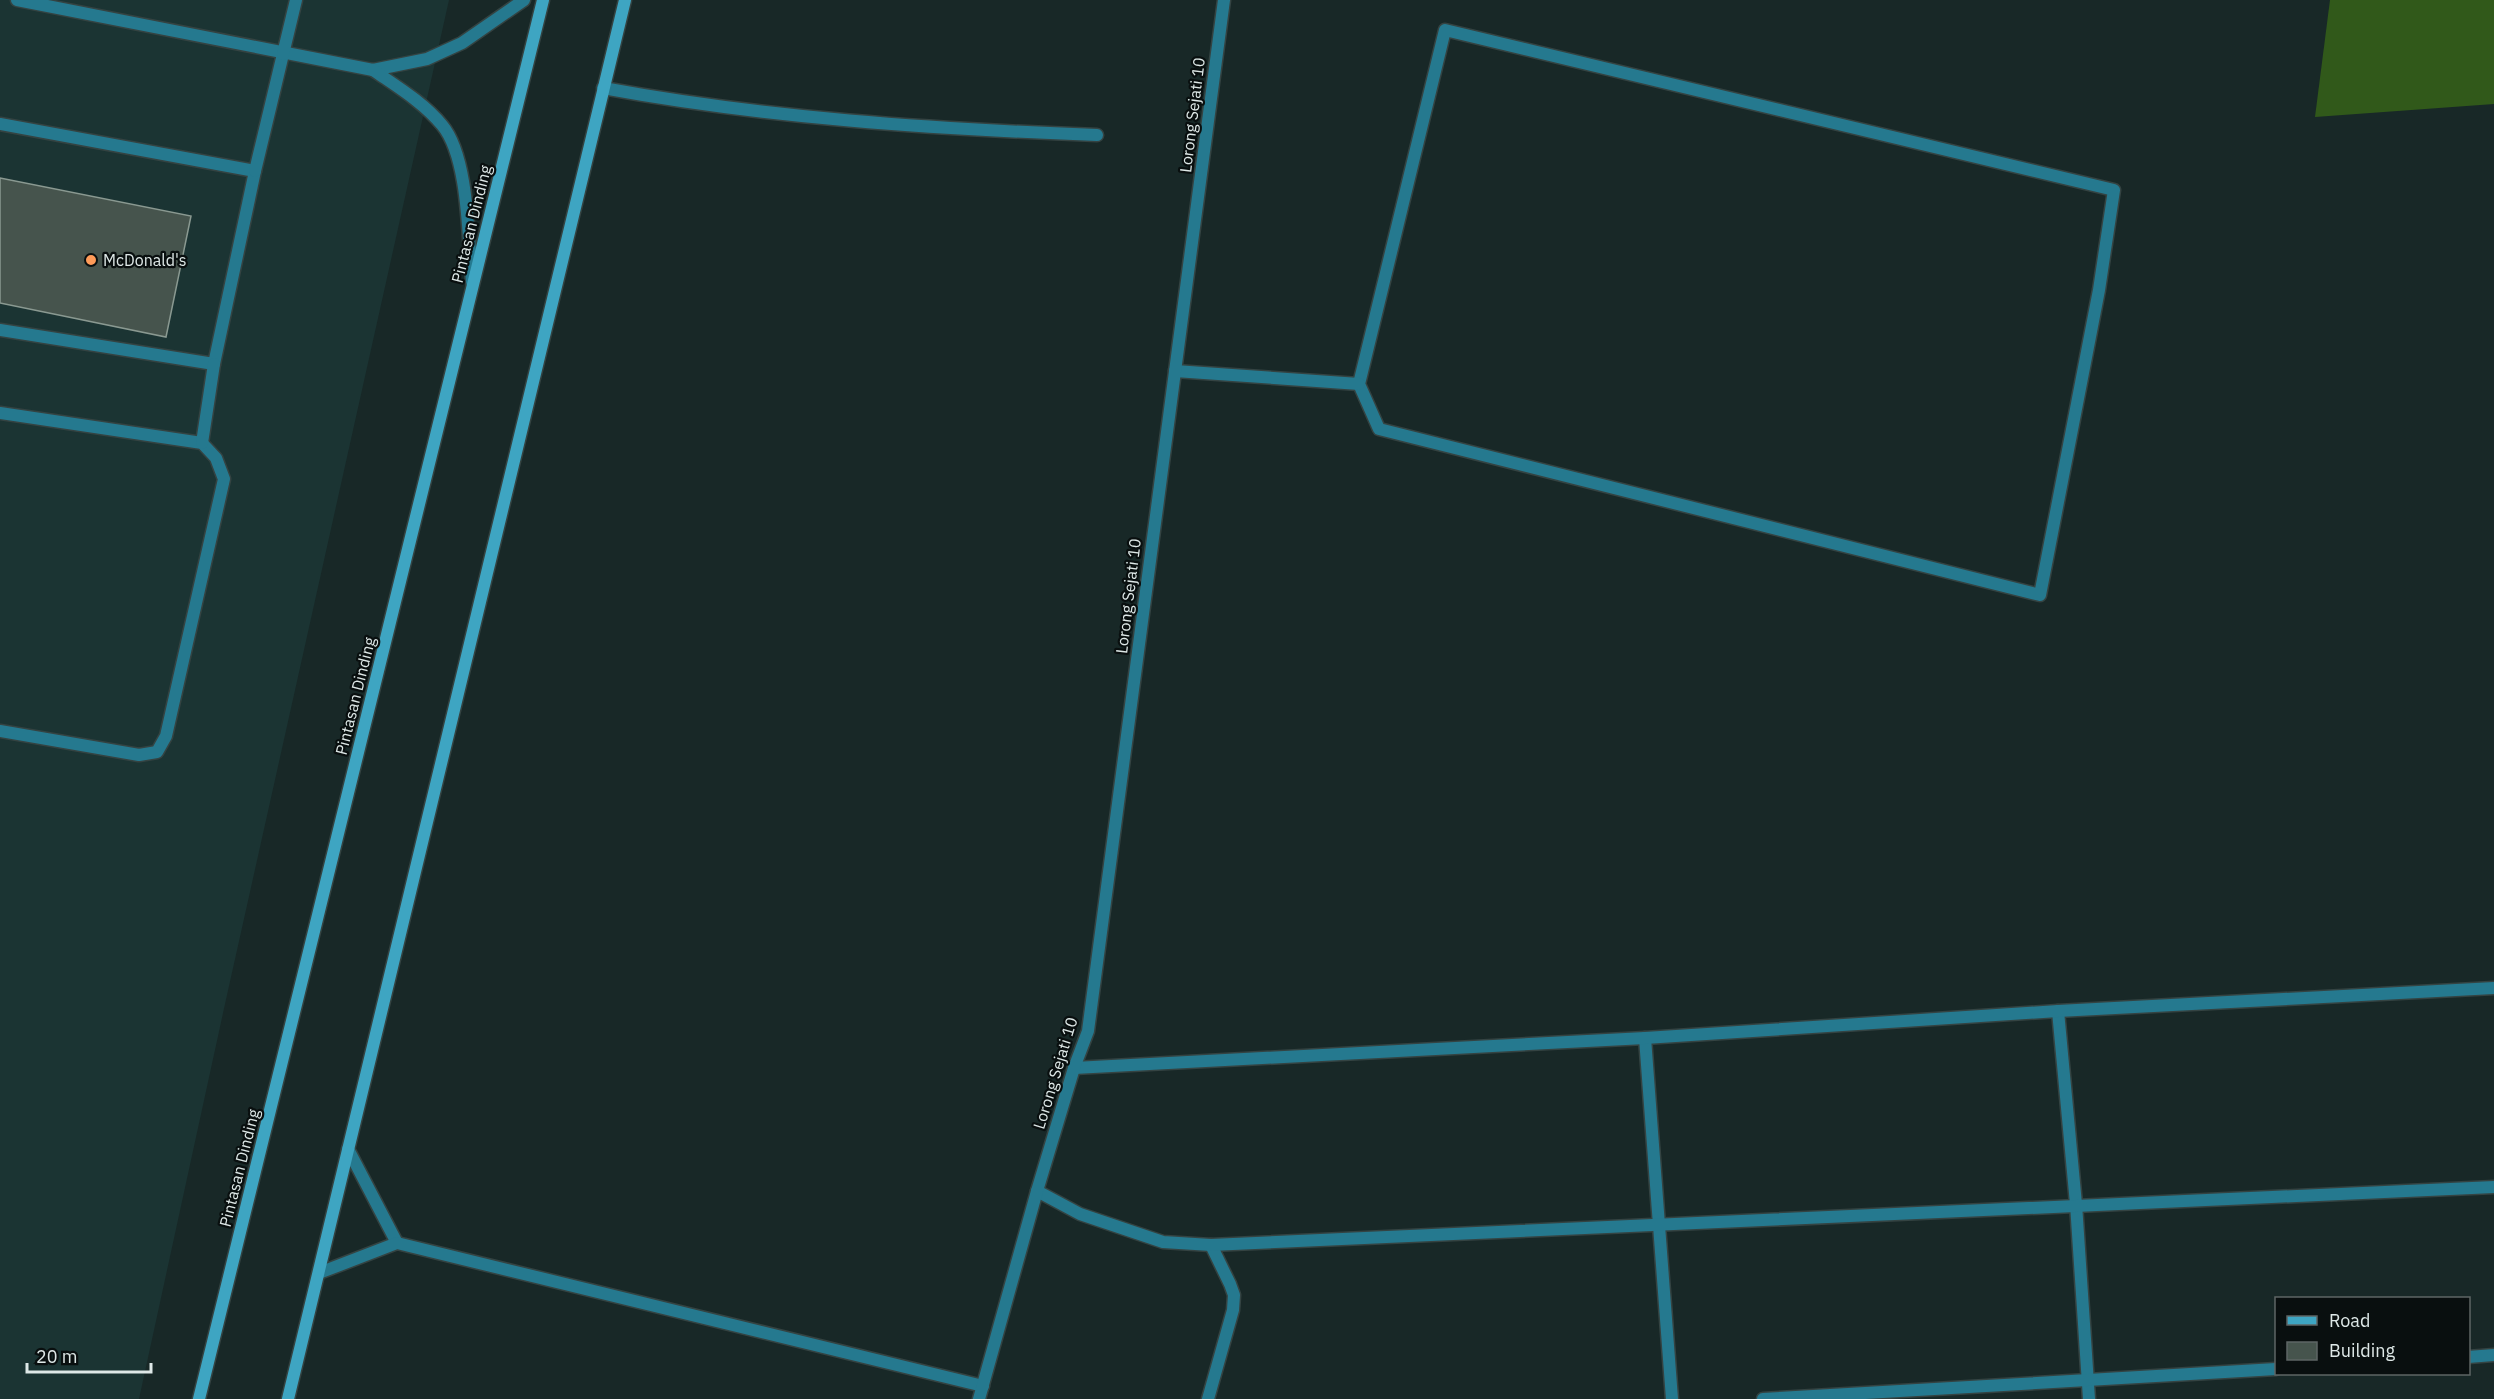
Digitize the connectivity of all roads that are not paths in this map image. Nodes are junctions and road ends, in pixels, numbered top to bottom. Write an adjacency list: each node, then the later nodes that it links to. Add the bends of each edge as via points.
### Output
1 (17, 0): 7 (street)
2 (296, 0): 7 (street)
3 (524, 0): 8 (street, via 462,43 427,59)
4 (543, 0): 13 (main road, Pintasan Dinding)
5 (625, 0): 9 (main road)
6 (1224, 0): 16 (street, Lorong Sejati 10)
7 (283, 54): 8 (street); 12 (street)
8 (373, 70): 13 (street, via 419,102 443,126 462,167)
9 (603, 88): 11 (street, via 885,124); 25 (main road)
10 (0, 124): 12 (street)
11 (1097, 135)
12 (255, 171): 15 (street)
13 (473, 287): 38 (main road, Pintasan Dinding)
14 (0, 330): 15 (street)
15 (214, 364): 19 (street)
16 (1174, 371): 17 (street); 24 (street, Lorong Sejati 10, via 1088,1031)
17 (1359, 384): 17 (street, via 1445,30 2115,190 2040,595 1379,429)
18 (0, 413): 19 (street)
19 (202, 443): 20 (street, via 216,458 224,479 166,736 158,752 139,755)
20 (0, 731)
21 (2494, 988): 22 (street)
22 (2058, 1011): 23 (street); 28 (street)
23 (1645, 1038): 24 (street); 29 (street)
24 (1074, 1068): 27 (street, Lorong Sejati 10)
25 (348, 1149): 30 (street); 32 (main road)
26 (2494, 1186): 28 (street)
27 (1037, 1191): 31 (street, via 1080,1214 1163,1242); 37 (street, Lorong Sejati 10)
28 (2076, 1204): 29 (street); 36 (street)
29 (1659, 1224): 31 (street); 42 (street)
30 (397, 1243): 32 (street); 37 (street)
31 (1211, 1245): 41 (street, via 1234,1295)
32 (319, 1273): 39 (main road)
33 (2494, 1355): 34 (street)
34 (2470, 1357)
35 (2275, 1369): 36 (street)
36 (2087, 1382): 43 (street); 44 (street)
37 (983, 1386): 40 (street, Lorong Sejati 10)
38 (200, 1399)
39 (288, 1399)
40 (979, 1399)
41 (1208, 1399)
42 (1672, 1399)
43 (1763, 1399)
44 (2089, 1399)

